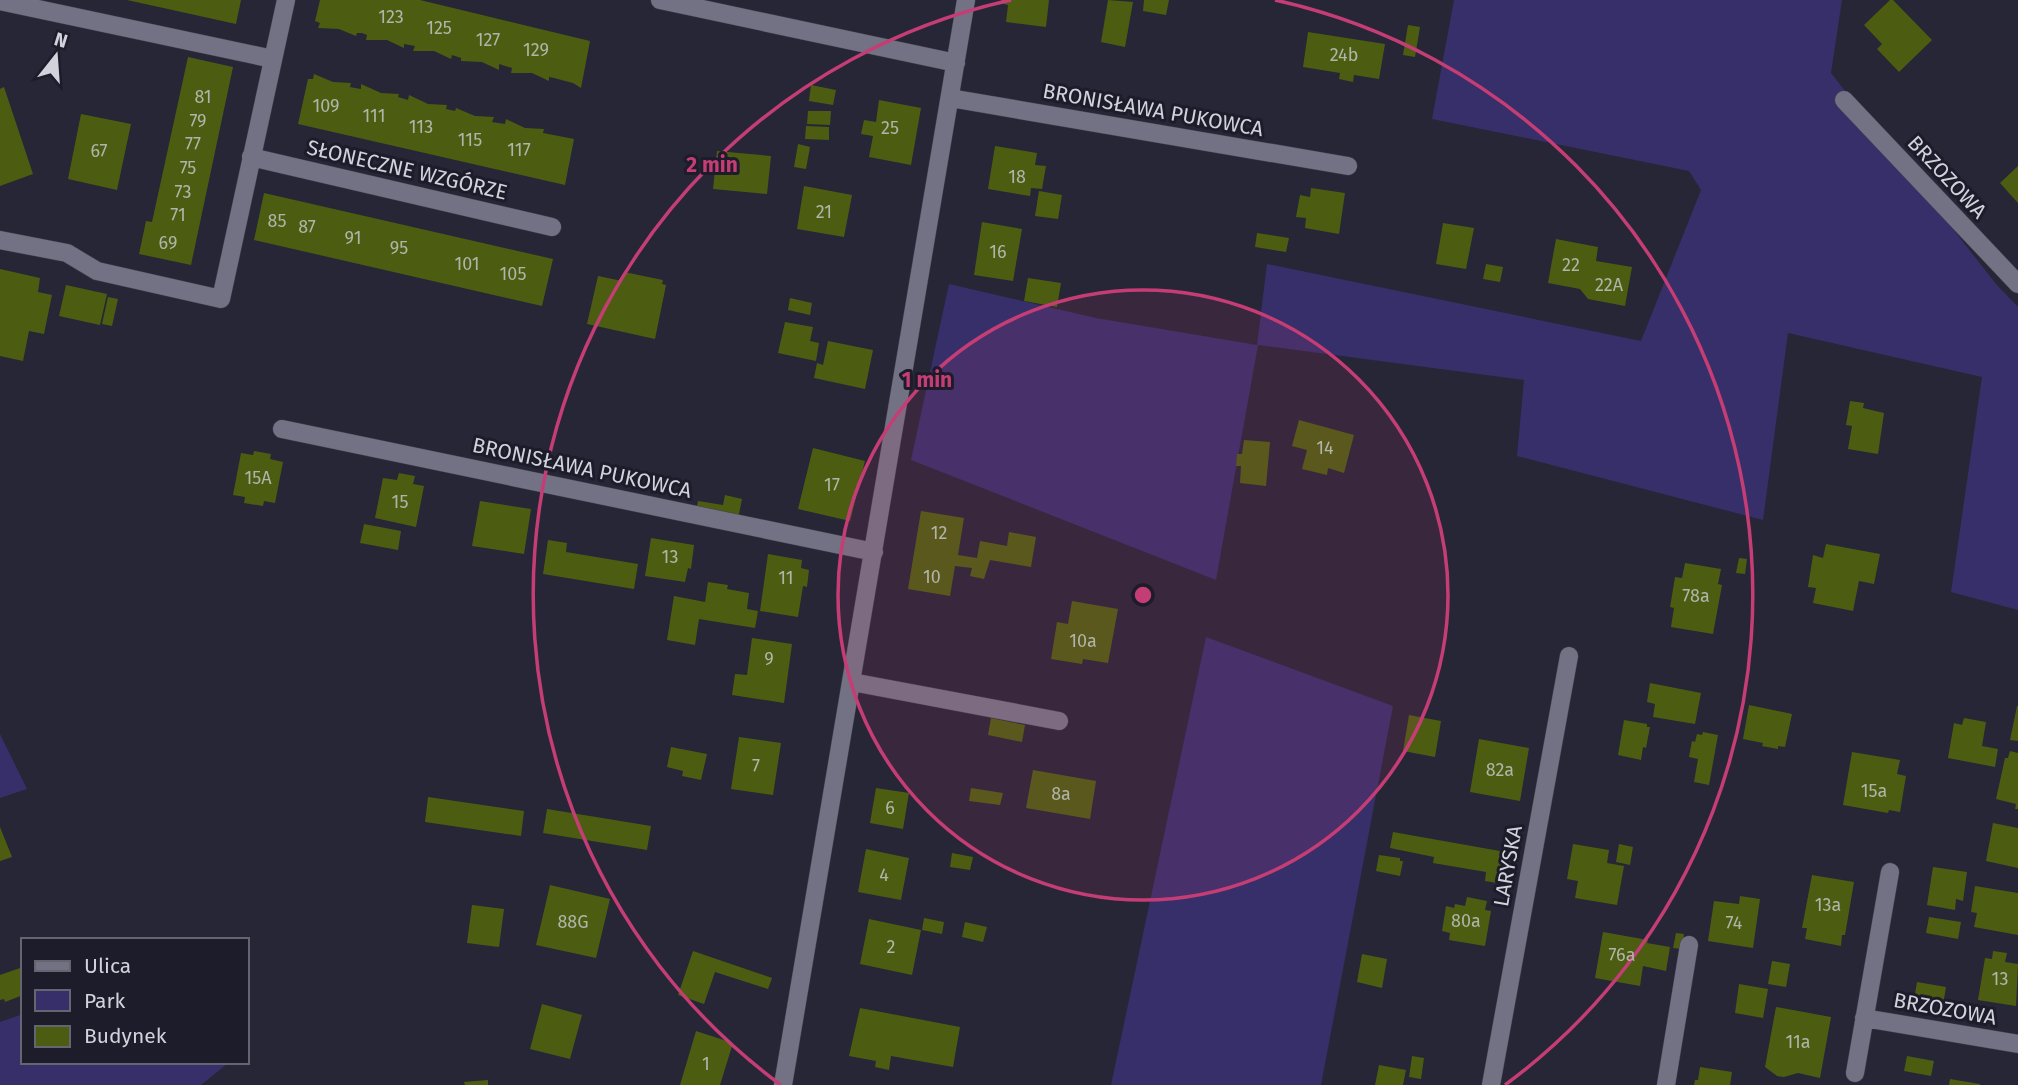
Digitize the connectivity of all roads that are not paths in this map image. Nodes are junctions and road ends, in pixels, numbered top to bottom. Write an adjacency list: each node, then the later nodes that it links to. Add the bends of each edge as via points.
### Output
1 (286, 0): 5 (street)
2 (660, 0): 6 (street)
3 (966, 0): 6 (street)
4 (0, 1): 5 (street)
5 (273, 59): 9 (street)
6 (956, 63): 7 (street)
7 (950, 98): 10 (street, BRONISŁAWA PUKOWCA); 15 (street)
8 (1844, 100): 13 (street, BRZOZOWA)
9 (251, 157): 11 (street, SŁONECZNE WZGÓRZE); 12 (street, via 221,299 97,271 67,253)
10 (1348, 166)
11 (552, 227)
12 (0, 240)
13 (2018, 285)
14 (282, 429): 15 (street, BRONISŁAWA PUKOWCA)
15 (874, 552): 17 (street)
16 (1569, 656): 25 (street, LARYSKA)
17 (852, 682): 18 (street); 24 (street)
18 (1059, 721)
19 (1890, 872): 21 (street, BRZOZOWA)
20 (1689, 946): 26 (street)
21 (1864, 1018): 22 (street, BRZOZOWA); 23 (street, BRZOZOWA)
22 (2018, 1044)
23 (1855, 1073)
24 (783, 1085)
25 (1491, 1085)
26 (1666, 1085)

